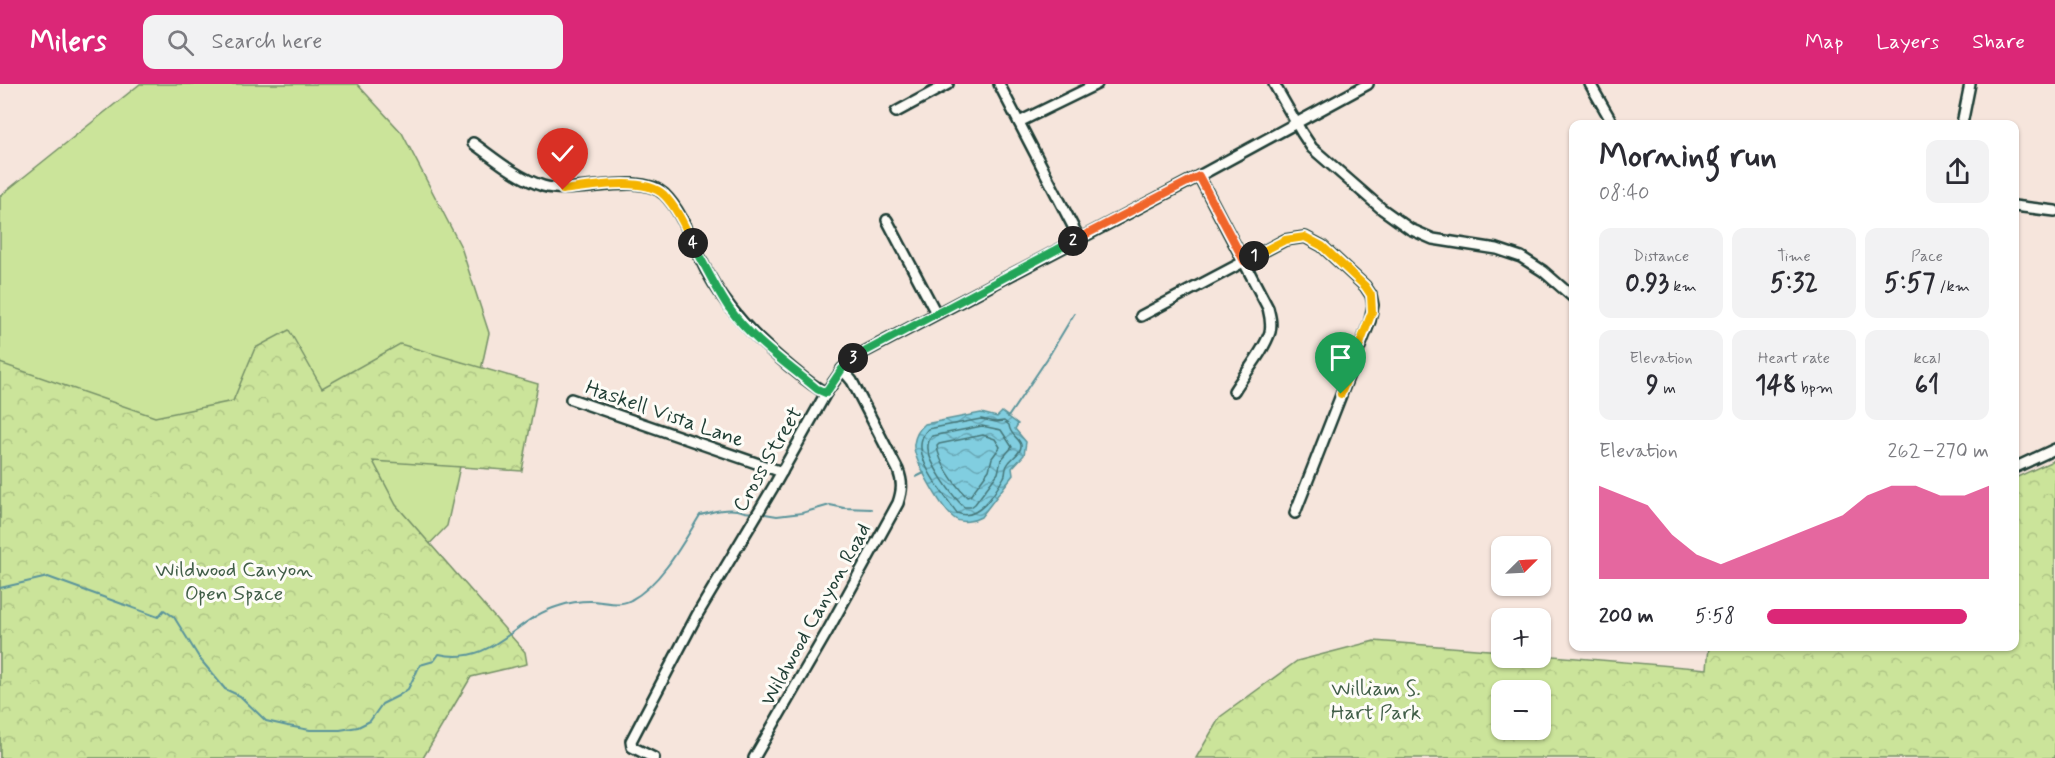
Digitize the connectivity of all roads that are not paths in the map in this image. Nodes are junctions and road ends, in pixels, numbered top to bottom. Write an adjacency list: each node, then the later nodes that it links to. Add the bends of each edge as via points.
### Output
1 (948, 84): 8 (street)
2 (999, 84): 11 (street)
3 (1097, 84): 11 (street)
4 (1274, 84): 12 (street)
5 (1368, 84): 12 (street, Cross Street)
6 (1590, 84): 9 (street)
7 (1970, 84): 10 (street)
8 (896, 112)
9 (1611, 120)
10 (1963, 120)
11 (1019, 122): 18 (street)
12 (1296, 122): 14 (street, Cross Street); 20 (street, via 1312,148 1410,229 1433,239 1497,249 1521,257)
13 (473, 143): 25 (street, via 542,186 563,190 627,184 648,186 663,194 678,213 729,308 775,354)
14 (1199, 176): 18 (street, Cross Street); 19 (street)
15 (2019, 207): 16 (street)
16 (2055, 211)
17 (887, 220): 21 (street)
18 (1079, 238): 21 (street, Cross Street)
19 (1244, 261): 22 (street); 24 (street, via 1271,320 1265,343); 30 (street, via 1285,240 1305,237 1330,253 1371,295 1370,321)
20 (1569, 294)
21 (936, 313): 23 (street, Cross Street, via 857,354)
22 (1141, 316)
23 (842, 369): 25 (street, Cross Street); 32 (street, Wildwood Canyon Road, via 893,460 903,485 902,493)
24 (1234, 391)
25 (826, 393): 29 (street, Cross Street)
26 (571, 399): 29 (street, Haskell Vista Lane)
27 (2055, 449): 28 (street)
28 (2019, 466)
29 (782, 472): 31 (street, Cross Street, via 697,615 631,741 632,747)
30 (1295, 513)
31 (654, 758)
32 (754, 758)

